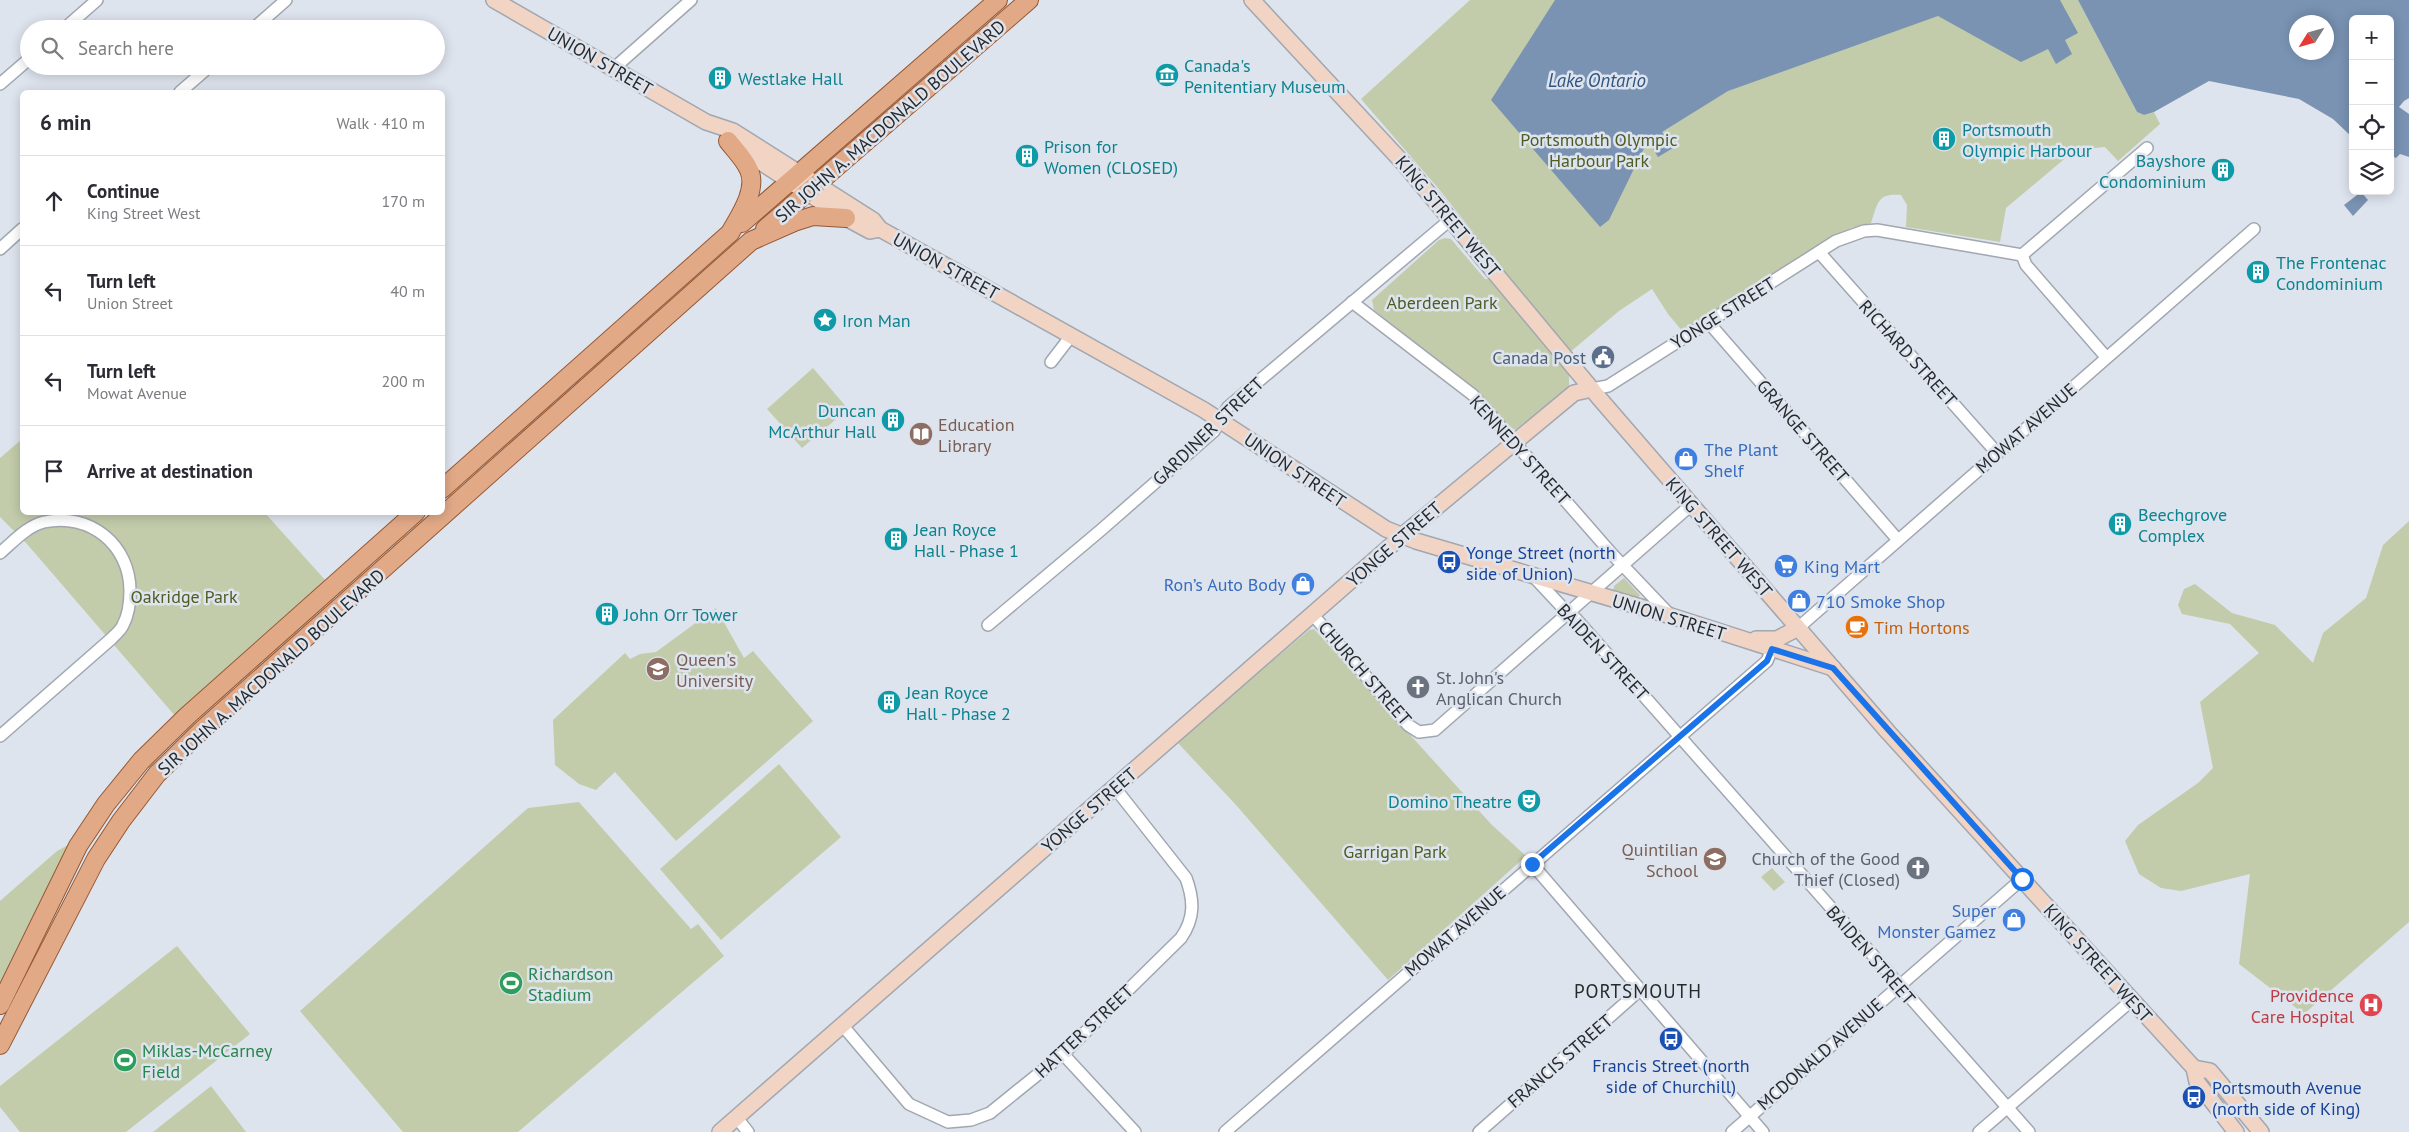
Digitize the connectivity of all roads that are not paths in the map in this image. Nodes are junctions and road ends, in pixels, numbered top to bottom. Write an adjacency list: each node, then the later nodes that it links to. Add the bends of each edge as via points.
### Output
1 (97, 0): 8 (street)
2 (286, 0): 9 (street)
3 (494, 0): 11 (main road, UNION STREET)
4 (690, 0): 11 (street)
5 (998, 0): 18 (main road, SIR JOHN A. MACDONALD BOULEVARD)
6 (1029, 0): 19 (main road, SIR JOHN A. MACDONALD BOULEVARD)
7 (1252, 0): 21 (main road, KING STREET WEST)
8 (74, 20)
9 (263, 20)
10 (20, 67): 13 (street)
11 (613, 69): 15 (main road, UNION STREET)
12 (200, 75): 14 (street)
13 (0, 84)
14 (182, 90)
15 (706, 122): 16 (main road, UNION STREET); 18 (main road, UNION STREET, via 733,131)
16 (728, 141): 18 (main road, UNION STREET); 25 (main road, via 750,171 748,202)
17 (2147, 148): 29 (street)
18 (793, 177): 19 (main road, UNION STREET); 25 (main road, SIR JOHN A. MACDONALD BOULEVARD)
19 (811, 189): 20 (main road, UNION STREET); 22 (main road, UNION STREET, via 873,220); 26 (main road, SIR JOHN A. MACDONALD BOULEVARD)
20 (846, 218): 22 (main road, UNION STREET, via 870,230); 26 (main road, via 812,217)
21 (1451, 218): 30 (street, GARDINER STREET); 35 (main road, KING STREET WEST)
22 (880, 229): 32 (main road, UNION STREET)
23 (2254, 229): 33 (street, MOWAT AVENUE)
24 (20, 231): 27 (street)
25 (730, 233): 39 (main road, SIR JOHN A. MACDONALD BOULEVARD)
26 (751, 241): 41 (main road, SIR JOHN A. MACDONALD BOULEVARD)
27 (0, 249)
28 (1819, 252): 29 (street, YONGE STREET, via 1850,234 1876,230); 31 (street, YONGE STREET); 38 (street, RICHARD STREET)
29 (2022, 256): 33 (street, via 2026,265)
30 (1352, 302): 36 (street, GARDINER STREET, via 1228,407); 37 (street, KENNEDY STREET, via 1473,395)
31 (1709, 322): 35 (street, YONGE STREET, via 1608,386); 45 (street, GRANGE STREET)
32 (1071, 336): 34 (street); 36 (main road, UNION STREET)
33 (2106, 357): 38 (street, MOWAT AVENUE)
34 (1051, 362)
35 (1592, 389): 37 (main road, YONGE STREET, via 1574,393); 40 (main road, KING STREET WEST)
36 (1220, 420): 44 (main road, UNION STREET, via 1368,519); 53 (street, GARDINER STREET, via 1214,431)
37 (1515, 442): 44 (main road, YONGE STREET); 47 (street, KENNEDY STREET)
38 (1997, 453): 45 (street, MOWAT AVENUE)
39 (445, 486)
40 (1691, 505): 47 (street, CHURCH STREET); 54 (main road, KING STREET WEST)
41 (445, 514)
42 (413, 515): 66 (main road, SIR JOHN A. MACDONALD BOULEVARD, via 140,761 78,846)
43 (444, 515): 68 (main road, SIR JOHN A. MACDONALD BOULEVARD, via 157,774 96,859)
44 (1402, 535): 48 (main road, UNION STREET); 51 (main road, YONGE STREET)
45 (1898, 540): 54 (street, MOWAT AVENUE)
46 (0, 553): 58 (street, via 22,533 44,522 70,521 87,524 103,534 130,574 130,606 123,625)
47 (1622, 565): 49 (street, CHURCH STREET); 52 (street, KENNEDY STREET)
48 (1534, 576): 49 (main road, UNION STREET); 50 (street, BAIDEN STREET)
49 (1591, 593): 50 (street, CHURCH STREET); 52 (main road, UNION STREET)
50 (1571, 613): 51 (street, CHURCH STREET, via 1435,730 1419,732 1408,725); 59 (street, BAIDEN STREET)
51 (1313, 615): 60 (main road, YONGE STREET)
52 (1671, 616): 55 (main road, UNION STREET)
53 (988, 625)
54 (1798, 628): 55 (main road, UNION STREET, via 1773,640); 57 (main road, KING STREET WEST)
55 (1742, 639): 56 (main road, UNION STREET)
56 (1772, 649): 57 (main road, UNION STREET); 59 (street, MOWAT AVENUE, via 1767,661)
57 (1833, 668): 62 (main road, KING STREET WEST)
58 (0, 736)
59 (1678, 736): 61 (street, MOWAT AVENUE); 63 (street, BAIDEN STREET)
60 (1115, 788): 67 (main road, YONGE STREET); 69 (street, HATTER STREET, via 1186,878 1193,910 1189,926 1181,938)
61 (1532, 864): 64 (street); 79 (street, MOWAT AVENUE)
62 (2022, 879): 63 (street, MCDONALD AVENUE); 65 (main road, KING STREET WEST)
63 (1898, 986): 71 (street, BAIDEN STREET); 73 (street, MCDONALD AVENUE)
64 (1640, 990): 73 (street); 80 (street, FRANCIS STREET)
65 (2132, 1000): 70 (main road, KING STREET WEST); 71 (street)
66 (0, 1005)
67 (842, 1026): 69 (street, HATTER STREET, via 909,1104 948,1122 971,1120 990,1113); 74 (main road, YONGE STREET)
68 (0, 1045)
69 (1063, 1054): 78 (street)
70 (2194, 1068): 72 (main road, KING STREET WEST, via 2210,1071); 75 (main road, KING STREET WEST, via 2197,1082)
71 (2007, 1108): 83 (street); 84 (street, BAIDEN STREET)
72 (2244, 1112): 75 (main road); 85 (main road, KING STREET WEST)
73 (1750, 1116): 81 (street, MCDONALD AVENUE); 82 (street)
74 (736, 1118): 76 (main road, YONGE STREET); 77 (street)
75 (2229, 1129)
76 (720, 1132)
77 (748, 1132)
78 (1135, 1132)
79 (1225, 1132)
80 (1479, 1132)
81 (1732, 1132)
82 (1763, 1132)
83 (1979, 1132)
84 (2029, 1132)
85 (2260, 1132)

